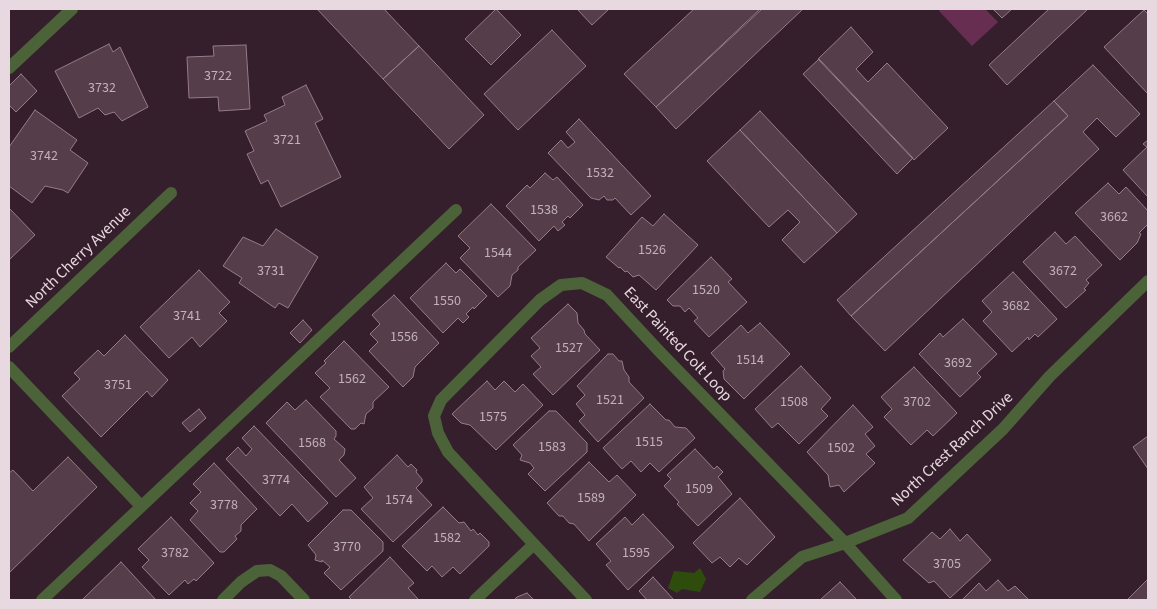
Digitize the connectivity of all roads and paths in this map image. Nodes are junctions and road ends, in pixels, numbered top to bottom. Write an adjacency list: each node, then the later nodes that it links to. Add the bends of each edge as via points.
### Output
1 (72, 9): 2 (street)
2 (9, 68)
3 (171, 192): 6 (street, North Cherry Avenue)
4 (456, 210): 8 (street)
5 (1148, 281): 9 (street, North Crest Ranch Drive, via 1050,376 1003,429 908,518)
6 (9, 347)
7 (9, 367): 8 (street)
8 (142, 506): 11 (street)
9 (845, 544): 10 (street, East Painted Colt Loop, via 606,295 582,283 561,285 540,300 441,400 434,416 448,452); 16 (street, North Crest Ranch Drive, via 802,557); 17 (street, East Painted Colt Loop)
10 (533, 545): 14 (street); 15 (street, East Painted Colt Loop)
11 (42, 600)
12 (223, 600): 13 (street, via 257,571 270,570 281,576)
13 (304, 600)
14 (475, 600)
15 (586, 600)
16 (752, 600)
17 (896, 600)

